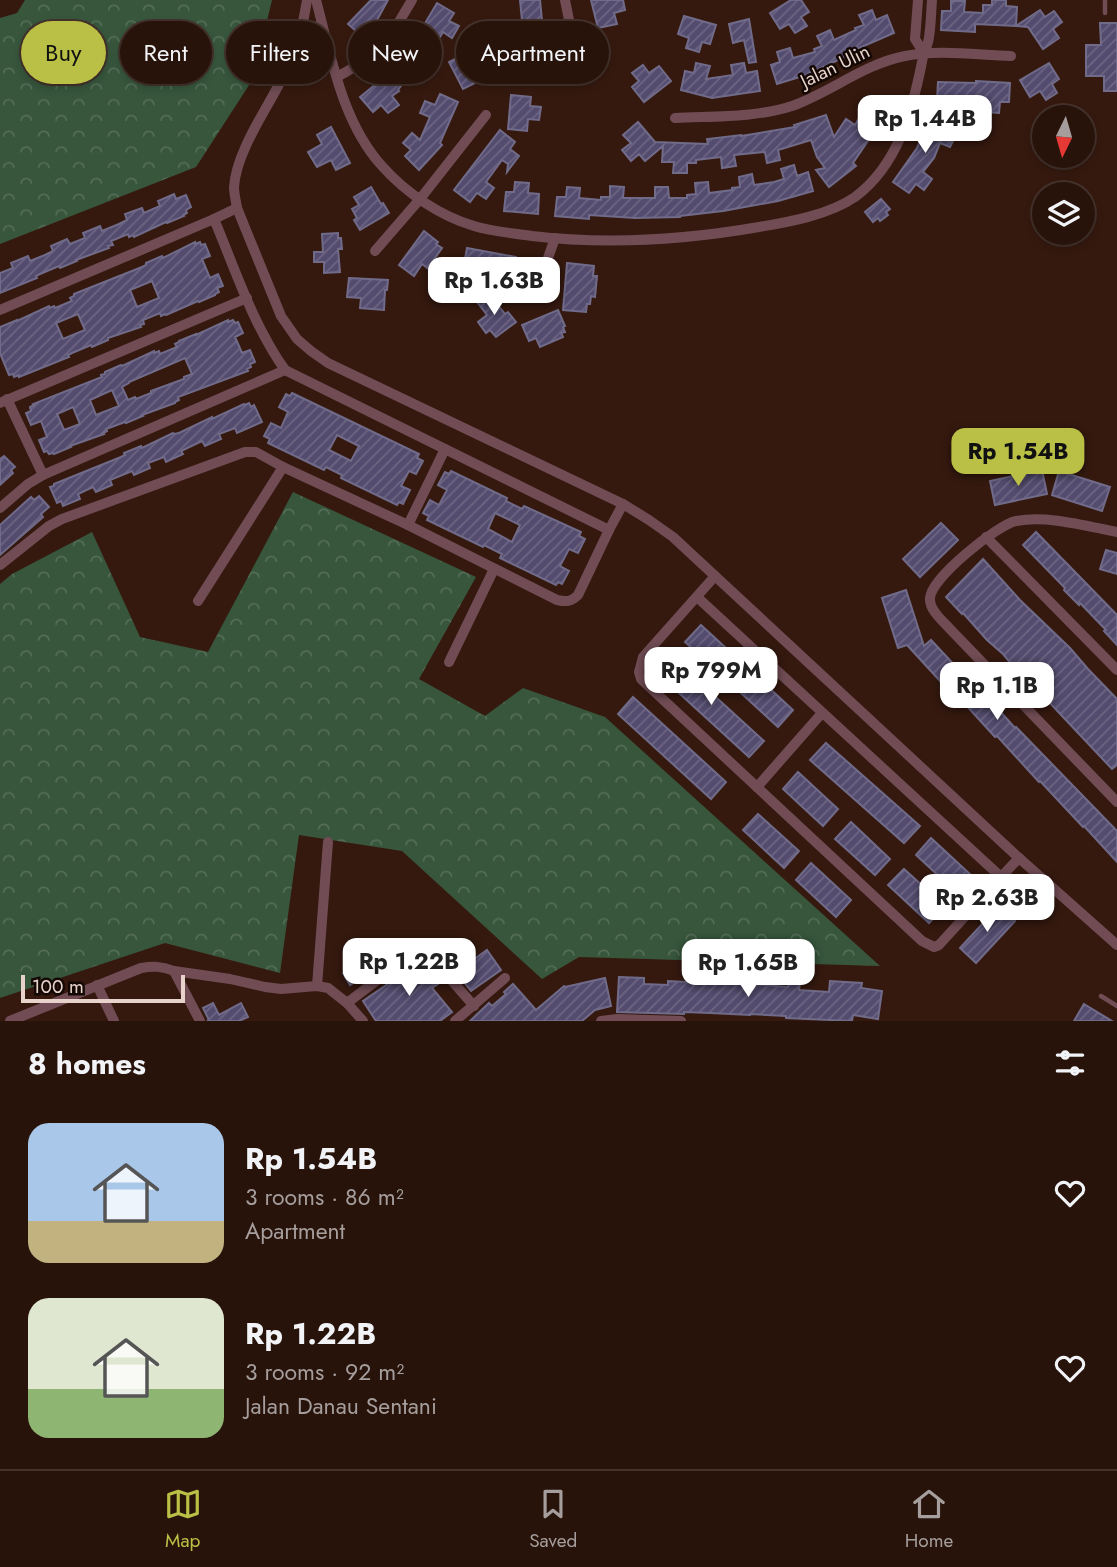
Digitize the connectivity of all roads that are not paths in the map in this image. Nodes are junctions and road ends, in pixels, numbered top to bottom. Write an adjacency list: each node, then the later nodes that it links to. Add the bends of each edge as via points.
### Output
1 (307, 0): 10 (street)
2 (316, 0): 11 (street)
3 (412, 0): 15 (street, via 381,47)
4 (565, 0): 9 (street)
5 (918, 0): 12 (street, via 915,39)
6 (932, 0): 12 (street, via 929,39)
7 (1105, 0): 8 (lane)
8 (1105, 13)
9 (569, 20)
10 (303, 21)
11 (322, 21)
12 (923, 53): 13 (street, Jalan Ulin); 18 (street, Jalan Ulin, via 887,61 774,111); 22 (street, via 913,104 893,152 854,197 827,211 690,237)
13 (1012, 56)
14 (334, 66): 15 (street)
15 (337, 77): 19 (street, via 361,138 383,167)
16 (280, 84): 20 (street, via 239,164 234,190)
17 (486, 115): 19 (street)
18 (675, 118)
19 (420, 199): 22 (street, via 475,226); 23 (street)
20 (237, 208): 21 (street); 32 (street, via 281,316 311,351)
21 (214, 219): 24 (street); 26 (street)
22 (555, 239): 25 (street)
23 (375, 251)
24 (247, 298): 27 (street); 28 (street)
25 (534, 298)
26 (0, 310)
27 (285, 370): 29 (street); 31 (street)
28 (3, 401): 31 (street)
29 (445, 449): 34 (street); 35 (street)
30 (283, 467): 34 (street); 38 (street, via 256,452 245,452 62,519); 42 (street)
31 (43, 475): 33 (street)
32 (623, 504): 35 (street); 40 (street, via 673,537)
33 (0, 508)
34 (408, 525): 39 (street)
35 (609, 530): 39 (street, via 572,601 557,600)
36 (1117, 532): 37 (street, via 1030,519 1000,527)
37 (986, 537): 44 (street); 47 (street, via 944,576 931,593 931,606)
38 (0, 565)
39 (494, 569): 43 (street)
40 (715, 576): 41 (street); 49 (street)
41 (697, 597): 45 (street); 46 (street, via 643,657 639,672 647,686)
42 (198, 601)
43 (449, 662)
44 (1117, 670)
45 (822, 713): 46 (street); 50 (street)
46 (757, 787): 50 (street, via 928,945 934,947 945,940)
47 (1117, 802)
48 (328, 842): 55 (street)
49 (1019, 858): 50 (street); 51 (street)
50 (1000, 877)
51 (1117, 946)
52 (174, 971): 54 (street, via 141,968); 55 (street, via 273,988); 63 (street)
53 (505, 978): 58 (street)
54 (97, 985): 60 (street); 62 (street)
55 (317, 986): 57 (street, via 328,988)
56 (1101, 996): 59 (lane)
57 (347, 1003): 58 (street, via 420,952 430,957); 64 (street)
58 (474, 1006): 65 (street)
59 (1117, 1006)
60 (29, 1017): 61 (street)
61 (10, 1021)
62 (114, 1021)
63 (200, 1021)
64 (363, 1021)
65 (455, 1021)
66 (601, 1021): 67 (street)
67 (681, 1021)

